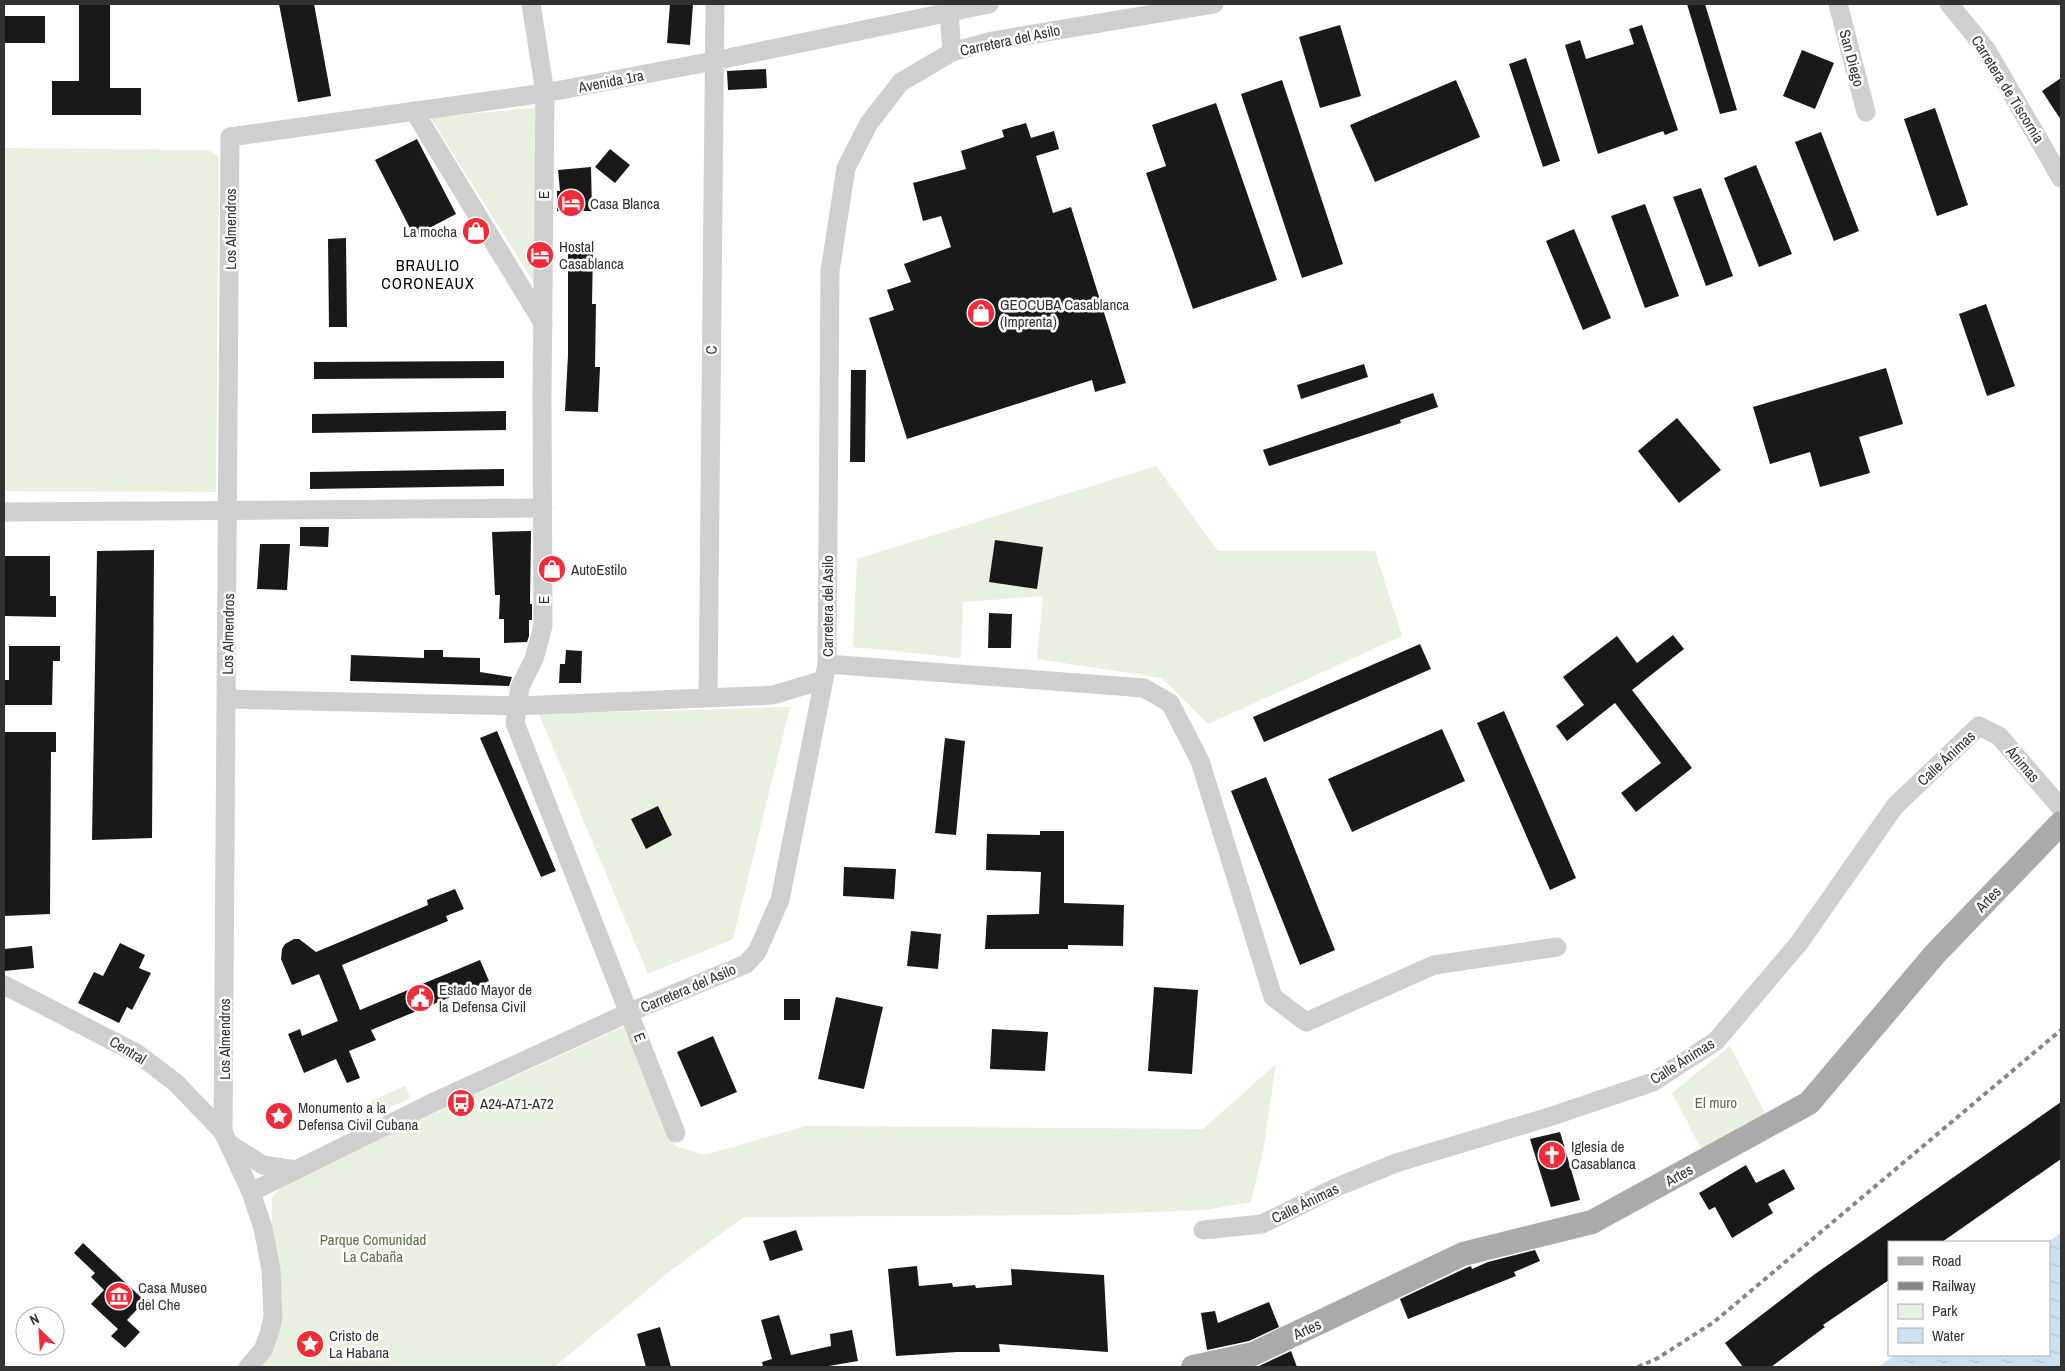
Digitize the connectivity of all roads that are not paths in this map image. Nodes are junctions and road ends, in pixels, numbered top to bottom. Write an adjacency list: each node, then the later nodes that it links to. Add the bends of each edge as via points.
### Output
1 (531, 4): 11 (street, E)
2 (715, 4): 10 (street, C)
3 (989, 4): 8 (street, Avenida 1ra)
4 (1214, 4): 7 (street, Carretera del Asilo)
5 (1838, 4): 13 (street, San Diego)
6 (1949, 4): 15 (street, Carretera de Tiscornia, via 1986,49)
7 (1187, 6): 9 (street, Carretera del Asilo, via 992,41)
8 (949, 12): 9 (street); 10 (street, Avenida 1ra)
9 (952, 52): 20 (street, Carretera del Asilo, via 900,82 869,123 846,168 830,271)
10 (714, 62): 11 (street, Avenida 1ra); 21 (street, C)
11 (545, 93): 12 (street, Avenida 1ra); 16 (street, E)
12 (414, 111): 14 (street, Avenida 1ra); 16 (street)
13 (1866, 112)
14 (230, 137): 18 (street, Los Almendros)
15 (2061, 178)
16 (543, 323): 17 (street, E)
17 (542, 508): 18 (street); 23 (street, E, via 543,626 534,659 520,687)
18 (229, 510): 19 (street); 22 (street, Los Almendros)
19 (4, 512)
20 (825, 672): 21 (street, via 773,695); 27 (street, via 1144,688 1170,704 1200,760 1273,998 1306,1022 1434,965); 29 (street, Carretera del Asilo, via 780,900 757,952 746,964)
21 (708, 697): 23 (street)
22 (227, 699): 23 (street); 31 (street, Los Almendros)
23 (518, 706): 29 (street, E, via 515,723)
24 (1980, 726): 25 (street, Ánimas, via 1999,736); 36 (street, Calle Ánimas, via 1895,806 1799,943 1716,1041 1653,1082 1396,1163 1337,1187 1262,1224)
25 (2061, 808)
26 (2061, 823): 38 (main road, Artes, via 1935,954 1809,1103 1592,1222 1463,1254 1253,1354)
27 (1556, 947)
28 (4, 985): 31 (street, Central, via 138,1054 176,1083)
29 (630, 1012): 30 (street, E); 32 (street, Carretera del Asilo)
30 (676, 1133)
31 (227, 1138): 32 (street, via 263,1165); 34 (street)
32 (296, 1170): 33 (street, Carretera del Asilo)
33 (274, 1182): 34 (street, Carretera del Asilo); 35 (street, via 266,1197)
34 (251, 1192): 35 (street)
35 (262, 1228): 37 (street, via 271,1270 273,1317 263,1350)
36 (1203, 1230)
37 (248, 1367)
38 (1193, 1367)

